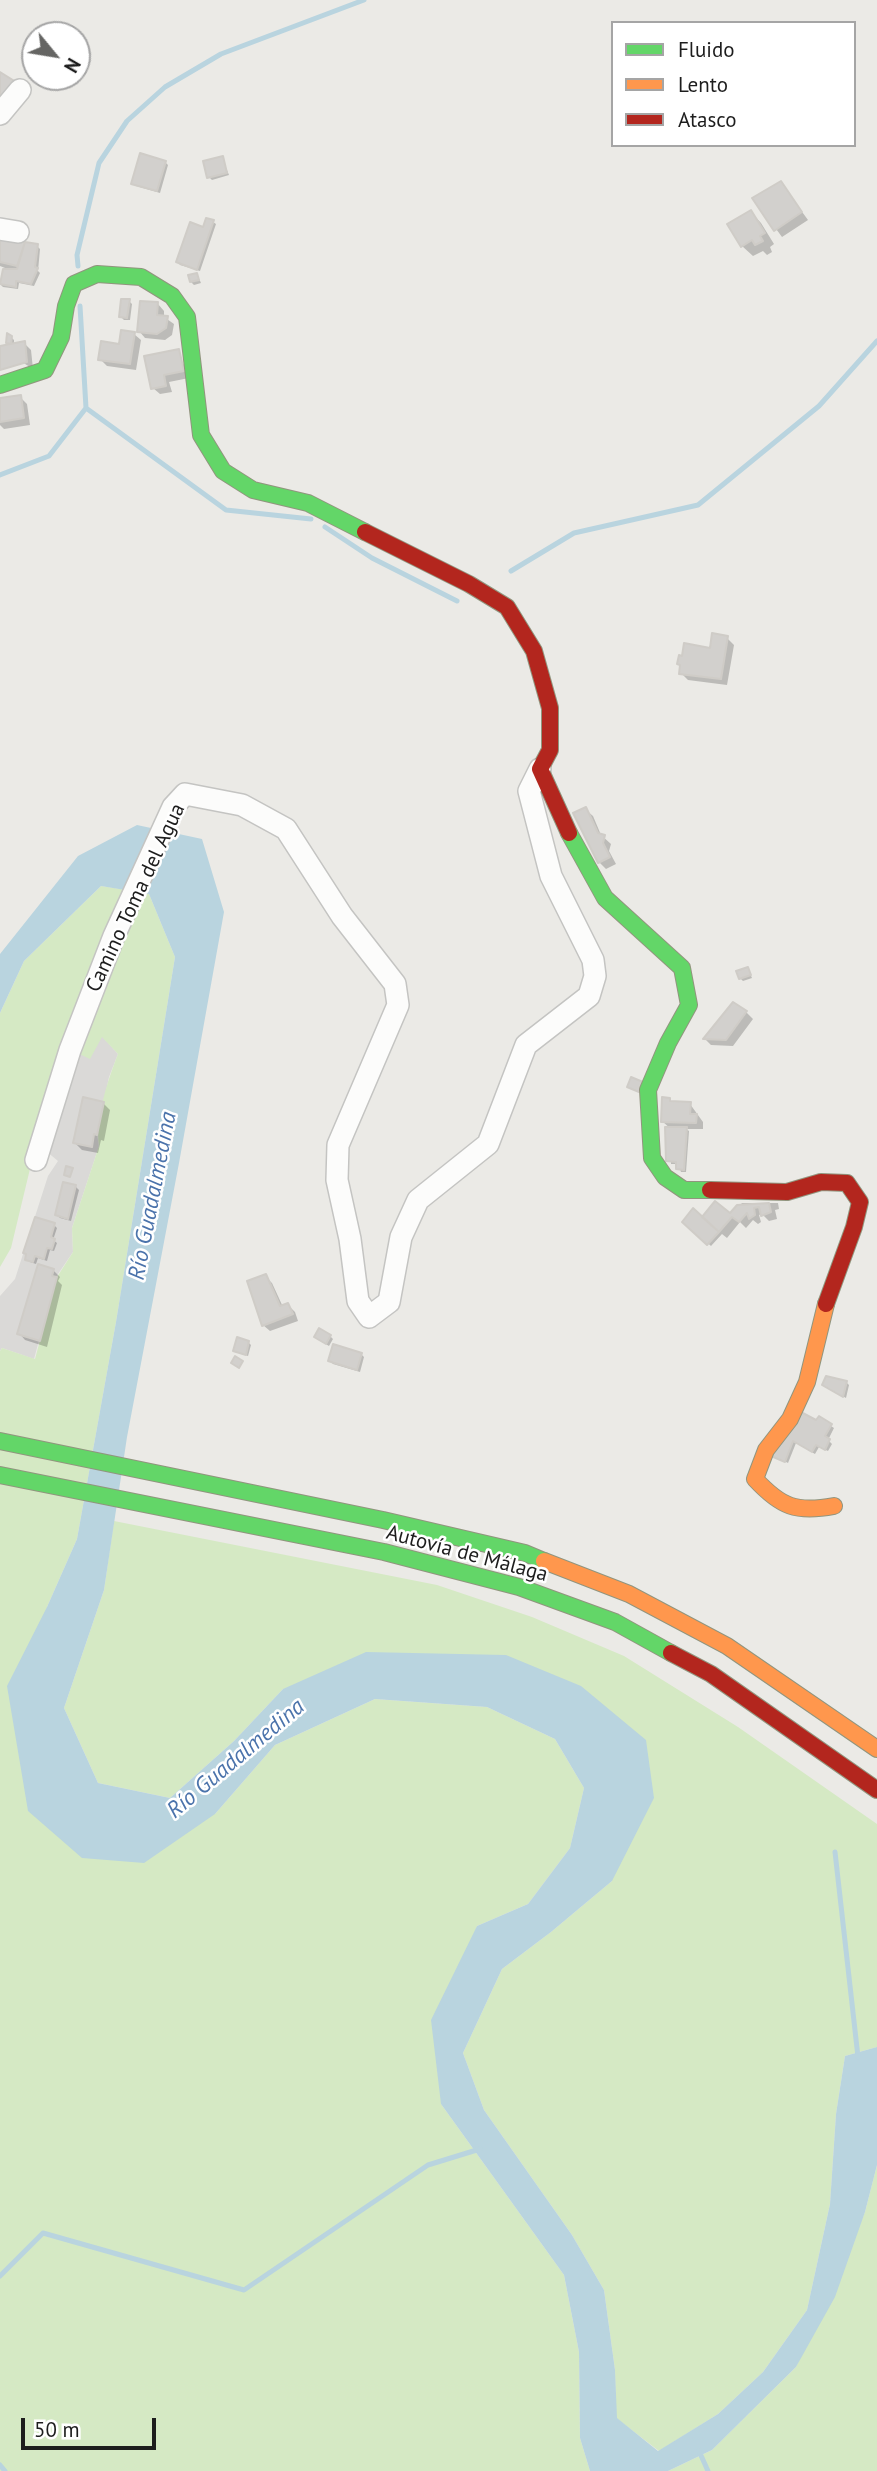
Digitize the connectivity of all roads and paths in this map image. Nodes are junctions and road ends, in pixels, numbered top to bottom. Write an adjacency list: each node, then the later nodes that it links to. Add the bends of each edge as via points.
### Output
1 (20, 90): 2 (street)
2 (0, 114)
3 (0, 385): 4 (main road, via 45,370 61,337 74,284 97,274 141,277 172,296 187,317 201,435 223,471 253,490 308,503 507,607 534,651 550,708 550,750)
4 (540, 769): 5 (street, Camino Toma del Agua, via 528,791 551,876 593,960 596,976 589,996 526,1045 488,1144 418,1200 401,1237 389,1302 369,1317 358,1301 337,1180 338,1145 398,1005 395,984 342,916 286,829 242,805 185,794 173,807 114,936 70,1050); 8 (main road, via 605,898 682,968 689,1005 648,1090 652,1158 665,1177 684,1190 787,1192 821,1182 847,1183 860,1202 827,1299 807,1382 790,1419 766,1450 755,1479 772,1498 798,1511)
5 (36, 1160)
6 (0, 1441): 9 (main road, Autovía de Málaga, via 525,1553 629,1594 727,1646)
7 (0, 1475): 10 (main road, Autovía de Málaga, via 384,1552 519,1587 615,1622 711,1674)
8 (834, 1506)
9 (877, 1749)
10 (877, 1790)

